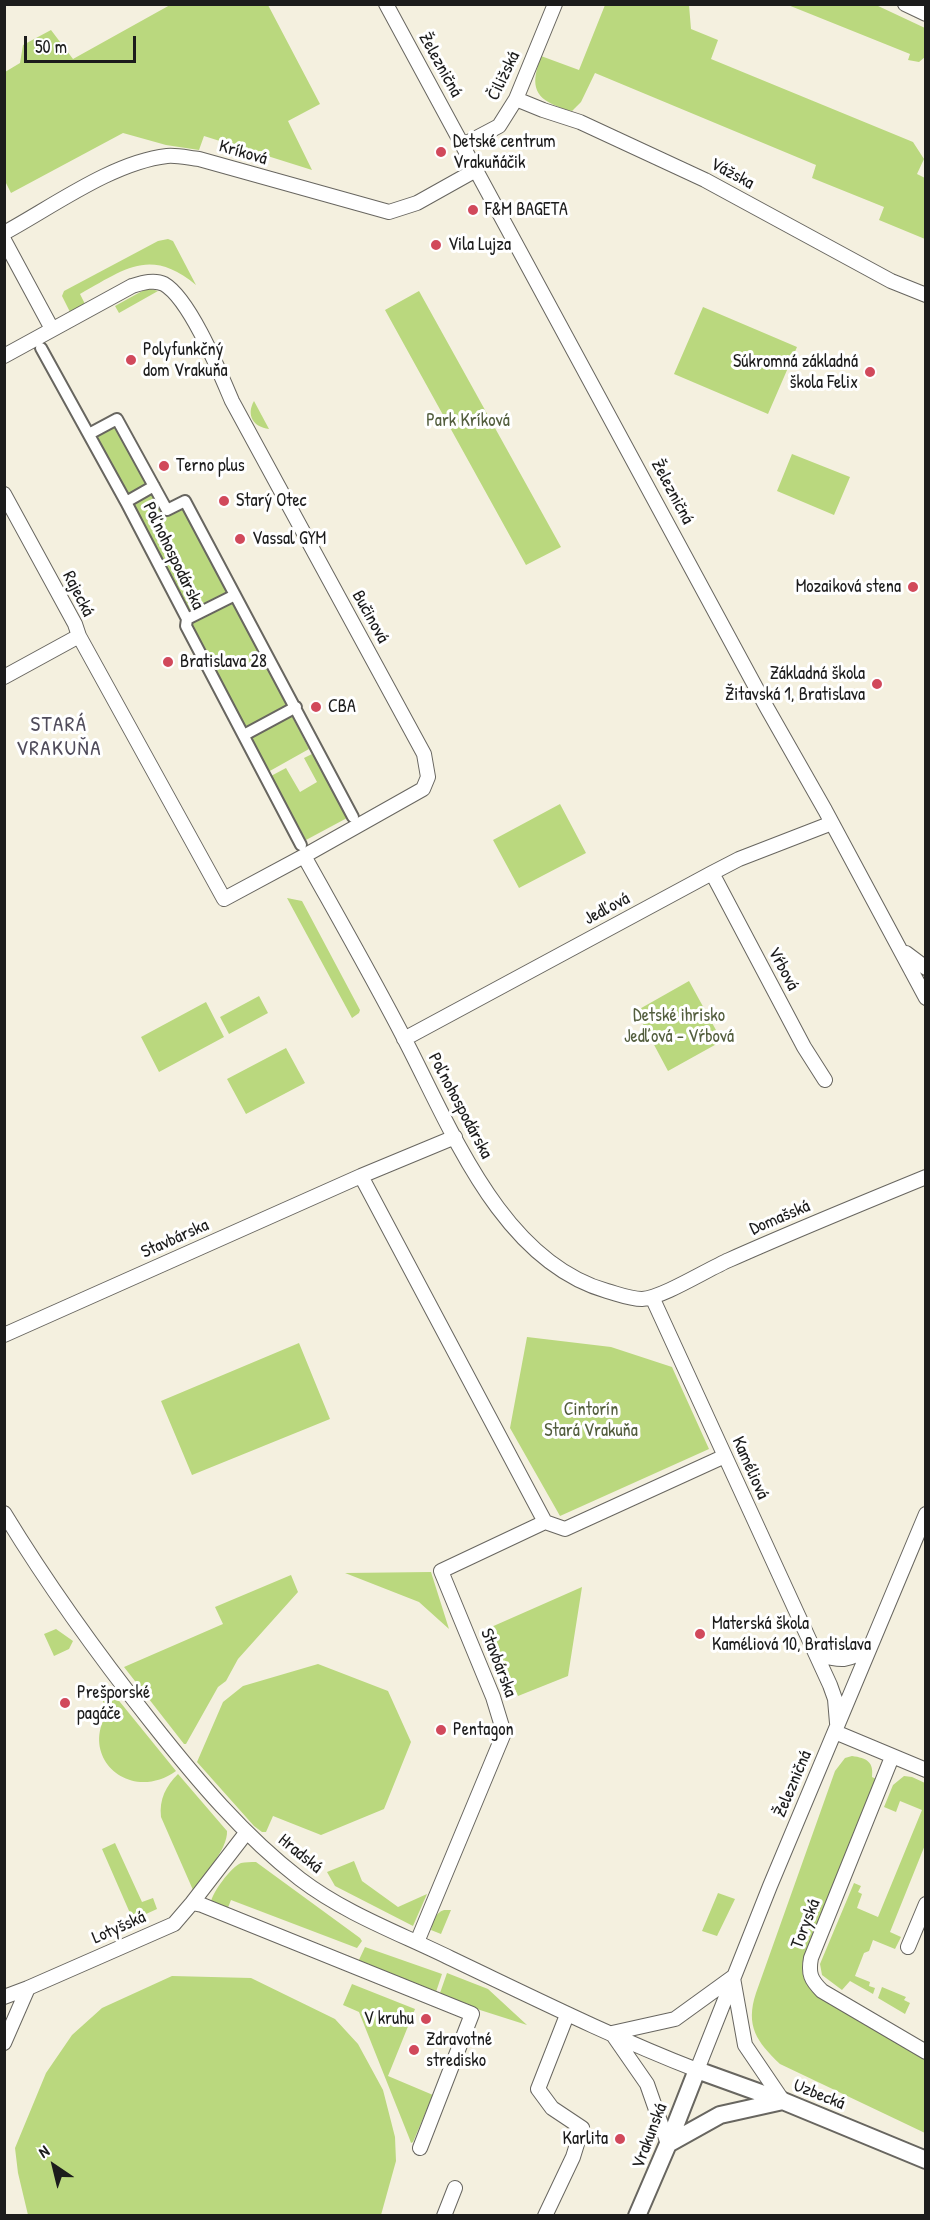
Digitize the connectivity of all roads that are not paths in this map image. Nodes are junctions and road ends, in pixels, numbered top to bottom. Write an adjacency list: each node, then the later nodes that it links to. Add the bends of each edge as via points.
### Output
1 (386, 4): 6 (street, Železničná)
2 (555, 4): 5 (street, Čiližská)
3 (904, 4): 4 (street)
4 (926, 14)
5 (516, 99): 6 (street, Čiližská, via 499,126); 10 (street, Vážska, via 579,122 705,180 891,281)
6 (463, 145): 7 (street, Železničná)
7 (476, 170): 8 (street, Kríková, via 417,203 389,212 200,159 169,156 133,163); 25 (street, Železničná)
8 (4, 233)
9 (4, 240): 11 (street)
10 (926, 295)
11 (52, 329): 13 (street, Bučinová); 26 (street, Bučinová, via 145,282 164,284 178,297 424,754 427,781 419,793)
12 (40, 348): 14 (street, Poľnohospodárska)
13 (4, 356)
14 (89, 434): 15 (street, via 117,419); 17 (street, Poľnohospodárska)
15 (154, 486): 17 (street); 18 (street, via 167,510 185,501)
16 (4, 494): 20 (street, Rajecká)
17 (126, 502): 19 (street, Poľnohospodárska)
18 (235, 594): 19 (street); 22 (street)
19 (187, 619): 23 (street, Poľnohospodárska, via 186,626)
20 (79, 636): 21 (street, Rajecká); 26 (street, via 224,899)
21 (4, 676)
22 (296, 707): 23 (street); 24 (street)
23 (244, 735): 26 (street, Poľnohospodárska)
24 (353, 817)
25 (832, 823): 27 (street, Jedľová); 28 (street, Železničná)
26 (303, 851): 31 (street, Poľnohospodárska)
27 (712, 873): 31 (street, Jedľová); 32 (street, Vŕbová)
28 (897, 945): 29 (street); 30 (street, Železničná)
29 (926, 968)
30 (926, 998)
31 (404, 1039): 33 (street, Poľnohospodárska)
32 (825, 1080)
33 (455, 1137): 34 (street, Stavbárska); 36 (street, Poľnohospodárska, via 498,1206 551,1265 595,1288 635,1299)
34 (361, 1176): 37 (street, Stavbárska); 41 (street)
35 (926, 1177): 36 (street, Domašská, via 726,1261)
36 (652, 1297): 38 (street, Kaméliová)
37 (4, 1335)
38 (725, 1456): 41 (street, via 565,1529); 43 (street, Kaméliová)
39 (4, 1513): 47 (street, Hradská, via 109,1669 180,1759)
40 (926, 1514): 42 (street, Železničná)
41 (545, 1522): 50 (street, Stavbárska, via 441,1570 493,1696 504,1733)
42 (871, 1644): 43 (street, via 858,1656 843,1660); 44 (street, Železničná)
43 (816, 1653): 44 (street, Kaméliová, via 834,1694)
44 (836, 1730): 45 (street); 52 (street, Železničná)
45 (892, 1757): 46 (street); 58 (street, Toryská, via 809,1969 811,1979 822,1991)
46 (926, 1770)
47 (246, 1833): 48 (street, Lotyšská); 50 (street, Hradská, via 331,1901)
48 (192, 1903): 53 (street, Lotyšská, via 174,1924); 62 (street, via 472,2014)
49 (926, 1904): 51 (street)
50 (417, 1942): 55 (street, Hradská)
51 (908, 1947)
52 (733, 1977): 56 (street, via 675,2019); 59 (street, Železničná); 60 (street, via 745,2045)
53 (28, 1988): 54 (street, Lotyšská); 57 (street)
54 (4, 1998)
55 (567, 2014): 56 (street, Hradská); 66 (street, via 538,2089 552,2108 582,2128)
56 (612, 2033): 59 (street, Hradská); 61 (street, via 647,2084)
57 (4, 2043)
58 (926, 2052)
59 (697, 2070): 60 (street, Uzbecká); 61 (street, Vrakunská)
60 (783, 2101): 61 (street, via 720,2115); 63 (street, Uzbecká)
61 (668, 2144): 67 (street, Vrakunská)
62 (420, 2148)
63 (926, 2160)
64 (455, 2187): 65 (street)
65 (444, 2216)
66 (545, 2216)
67 (637, 2216)

